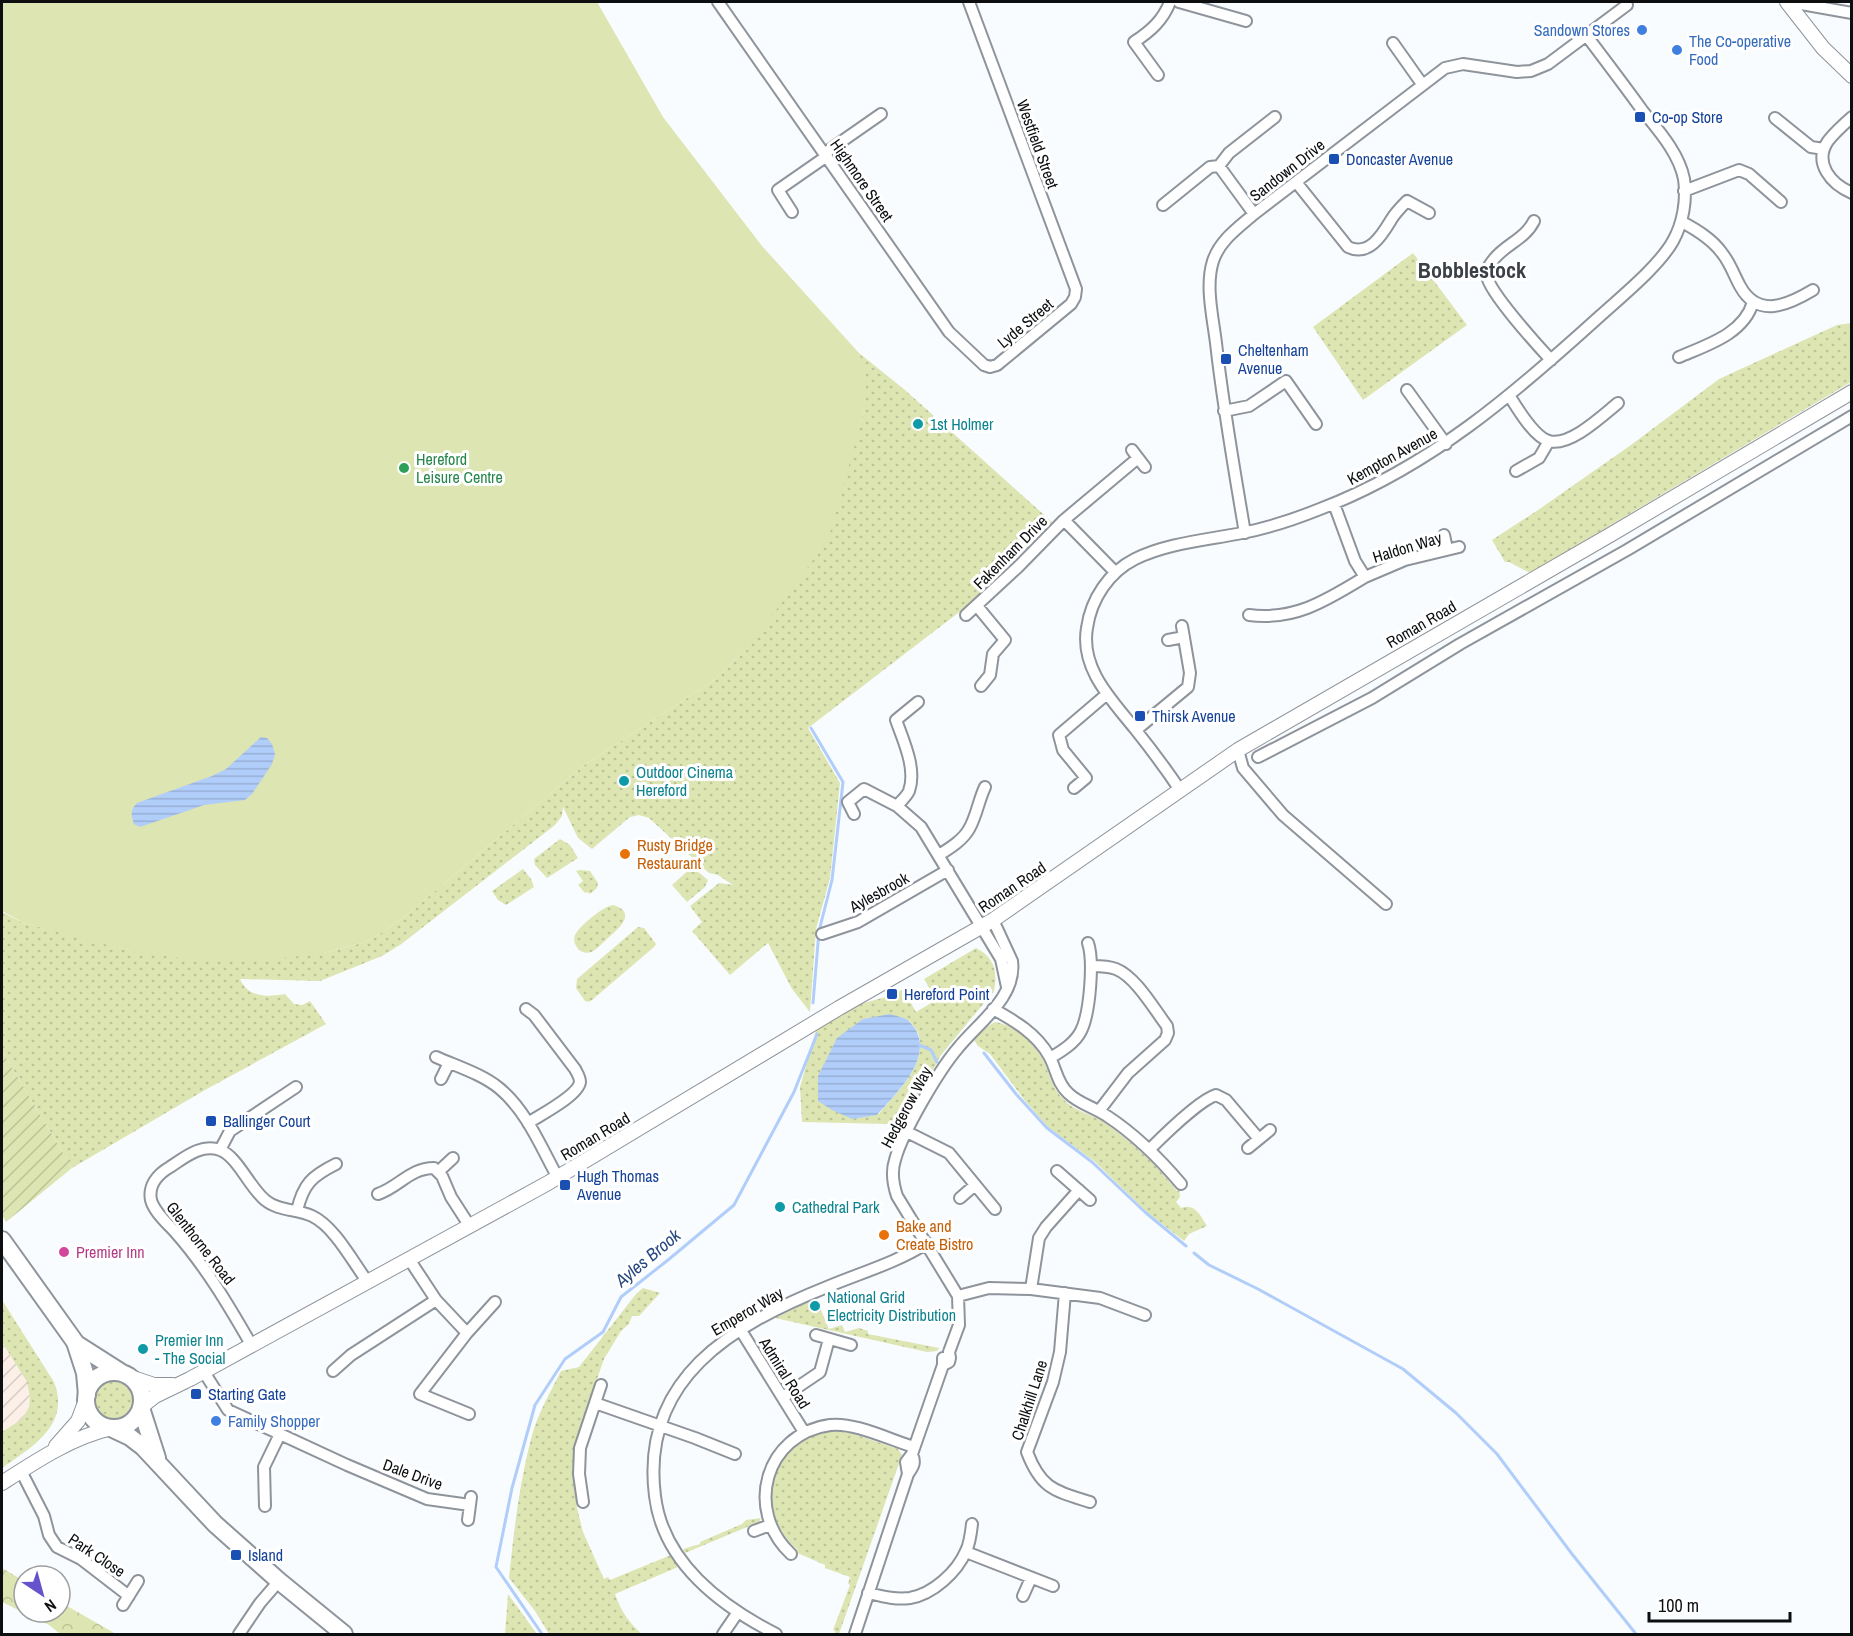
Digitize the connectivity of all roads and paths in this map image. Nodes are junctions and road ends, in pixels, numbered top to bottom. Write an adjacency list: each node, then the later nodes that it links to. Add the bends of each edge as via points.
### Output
1 (718, 2): 19 (street, Highmore Street)
2 (969, 2): 32 (street, Westfield Street)
3 (1170, 2): 11 (street, via 1156,27 1134,42)
4 (1179, 2): 8 (street)
5 (1788, 2): 7 (street); 12 (main road, via 1823,48)
6 (1627, 3): 9 (street, Sandown Drive)
7 (1851, 12)
8 (1246, 21)
9 (1586, 35): 13 (street, Sandown Drive, via 1548,64 1531,71 1462,64 1445,68); 22 (street, Kempton Avenue, via 1670,147 1680,167)
10 (1393, 43): 13 (street)
11 (1158, 75)
12 (1851, 76)
13 (1422, 84): 21 (street, Sandown Drive)
14 (881, 114): 19 (street)
15 (1275, 117): 20 (street, via 1229,153)
16 (1851, 117): 18 (street)
17 (1775, 118): 18 (street, via 1811,147)
18 (1824, 149): 23 (street, via 1826,175)
19 (826, 154): 26 (street, via 778,190); 36 (street, Highmore Street, via 949,332)
20 (1219, 166): 25 (street, via 1210,167); 28 (street)
21 (1296, 182): 27 (street, via 1355,251 1372,245 1407,201); 28 (street, Sandown Drive)
22 (1684, 191): 24 (street, via 1739,170); 30 (street, Kempton Avenue)
23 (1851, 193)
24 (1781, 202)
25 (1163, 205)
26 (792, 212)
27 (1429, 213)
28 (1254, 214): 41 (street, Sandown Drive, via 1228,236 1212,264 1213,323)
29 (1534, 222): 35 (street, via 1528,232 1496,257 1487,275 1513,316)
30 (1682, 222): 33 (street, via 1716,245); 35 (street, Kempton Avenue, via 1664,254)
31 (1813, 290): 33 (street, via 1776,306)
32 (1076, 297): 36 (street, Lyde Street)
33 (1753, 302): 34 (street, via 1738,327 1719,339 1696,344)
34 (1679, 357)
35 (1551, 360): 39 (street, Kempton Avenue)
36 (990, 367)
37 (1407, 390): 45 (street)
38 (1851, 392): 60 (main road, Roman Road)
39 (1509, 395): 44 (street, via 1527,422); 45 (street, Kempton Avenue)
40 (1618, 403): 44 (street, via 1575,435)
41 (1224, 411): 43 (street, via 1249,406 1286,381); 50 (street, Sandown Drive)
42 (1851, 416): 62 (street)
43 (1316, 424)
44 (1549, 441): 47 (street, via 1539,458)
45 (1446, 444): 48 (street, Kempton Avenue, via 1404,470)
46 (1138, 458): 49 (street, Fakenham Drive)
47 (1516, 471)
48 (1334, 504): 50 (street, Kempton Avenue); 55 (street, Haldon Way)
49 (1064, 520): 54 (street, Fakenham Drive); 56 (street, Fakenham Drive)
50 (1245, 532): 54 (street, Kempton Avenue, via 1150,553)
51 (1444, 535): 53 (street)
52 (1459, 547): 53 (street, Haldon Way)
53 (1447, 549): 55 (street, Haldon Way, via 1405,560)
54 (1115, 572): 63 (street, Kempton Avenue, via 1098,595 1086,631 1092,669)
55 (1365, 577): 58 (street, Haldon Way, via 1314,607 1269,616)
56 (977, 606): 57 (street, Fakenham Drive); 61 (street, Fakenham Drive, via 1005,640 993,654 990,675)
57 (966, 615)
58 (1249, 615)
59 (1168, 640): 65 (street, via 1183,632 1190,673 1188,687)
60 (1378, 668): 62 (street); 66 (main road, Roman Road)
61 (981, 686)
62 (1389, 687): 67 (street)
63 (1107, 694): 65 (street, Kempton Avenue); 69 (street, via 1059,735 1063,750 1086,778)
64 (918, 702): 71 (street, via 896,720 911,772 909,791)
65 (1137, 730): 70 (street, Kempton Avenue)
66 (1238, 750): 70 (main road, Roman Road); 75 (street, via 1244,768 1283,815)
67 (1258, 757)
68 (985, 787): 73 (street, via 964,836)
69 (1074, 788)
70 (1180, 790): 76 (main road, Roman Road)
71 (897, 806): 72 (street, via 864,789 848,802); 73 (street, via 921,827)
72 (854, 814)
73 (939, 855): 74 (street)
74 (948, 870): 77 (street); 78 (street, Aylesbrook, via 858,922)
75 (1386, 904)
76 (993, 920): 77 (main road, Roman Road); 81 (street, Hedgerow Way, via 1012,961)
77 (980, 928): 81 (street, via 1000,959); 101 (main road, Roman Road, via 839,1008)
78 (822, 934)
79 (1089, 943): 80 (street)
80 (1092, 966): 85 (street, via 1081,1031); 89 (street, via 1116,969 1132,980 1167,1026 1168,1033 1128,1073)
81 (1007, 987): 83 (street, Hedgerow Way)
82 (526, 1009): 90 (street, via 575,1068 580,1084 574,1093)
83 (993, 1009): 85 (street, via 1033,1036); 92 (street, Hedgerow Way, via 947,1062)
84 (436, 1057): 86 (street)
85 (1050, 1058): 89 (street, via 1068,1094)
86 (449, 1063): 87 (street); 90 (street, via 498,1087)
87 (441, 1079)
88 (296, 1088): 96 (street, via 230,1131)
89 (1099, 1111): 95 (street)
90 (528, 1123): 101 (street)
91 (1270, 1130): 93 (street)
92 (907, 1132): 102 (street, via 949,1153); 112 (street, Hedgerow Way, via 892,1178 897,1196)
93 (1259, 1139): 94 (street); 95 (street, via 1226,1100 1216,1095)
94 (1248, 1148)
95 (1150, 1149): 103 (street)
96 (220, 1150): 109 (street, via 267,1202); 127 (street, Glenthorne Road, via 196,1151 163,1171 153,1185 152,1200 221,1290)
97 (453, 1158): 99 (street)
98 (336, 1164): 109 (street, via 307,1183)
99 (439, 1171): 105 (street, via 420,1169 389,1191); 110 (street)
100 (1057, 1171): 104 (street)
101 (558, 1178): 110 (main road, Roman Road)
102 (975, 1185): 106 (street); 108 (street)
103 (1181, 1185)
104 (1079, 1190): 107 (street); 115 (street, via 1039,1238)
105 (378, 1194)
106 (960, 1198)
107 (1090, 1200)
108 (995, 1209)
109 (297, 1211): 114 (street, via 326,1225)
110 (469, 1226): 113 (main road, Roman Road)
111 (2, 1240): 125 (highway)
112 (927, 1243): 117 (street, Hedgerow Way); 121 (street, Emperor Way)
113 (409, 1259): 114 (main road, Roman Road); 118 (street)
114 (367, 1281): 127 (main road, Roman Road)
115 (1031, 1289): 116 (street); 117 (street, via 989,1288)
116 (1065, 1293): 120 (street, via 1100,1298); 149 (street, Chalkhill Lane, via 1053,1382 1027,1452 1043,1483 1069,1500)
117 (958, 1296): 142 (street, Hedgerow Way, via 959,1325)
118 (436, 1300): 122 (street); 128 (street)
119 (495, 1302): 122 (street)
120 (1145, 1315)
121 (740, 1329): 133 (street, Admiral Road); 138 (street, Emperor Way, via 690,1371 676,1389)
122 (467, 1333): 137 (street, via 420,1394)
123 (816, 1335): 124 (street)
124 (829, 1339): 126 (street); 133 (street, via 820,1372)
125 (75, 1342): 130 (highway); 134 (highway, via 86,1373)
126 (851, 1345)
127 (252, 1346): 129 (main road, Roman Road)
128 (333, 1371)
129 (204, 1372): 131 (main road, Roman Road); 141 (street, Dale Drive, via 228,1410)
130 (126, 1375): 131 (main road, Roman Road, via 154,1385); 134 (highway, via 108,1373 99,1377 92,1383); 136 (highway, via 138,1387)
131 (175, 1385): 136 (main road, Roman Road)
132 (601, 1385): 135 (street)
133 (783, 1397): 140 (street, Admiral Road)
134 (87, 1398): 139 (highway, via 93,1419); 143 (main road, via 78,1421)
135 (595, 1403): 138 (street); 148 (street, via 580,1448)
136 (141, 1408): 139 (highway, via 130,1424); 145 (highway)
137 (469, 1414)
138 (660, 1425): 144 (street); 163 (street, Emperor Way, via 653,1479 663,1528 694,1576)
139 (112, 1429): 143 (main road, via 93,1433); 145 (highway, via 130,1437)
140 (804, 1432): 142 (street, via 845,1425); 153 (street, via 782,1451 770,1471 765,1500)
141 (280, 1434): 150 (street, via 264,1467); 151 (street, Dale Drive, via 427,1499 471,1501)
142 (913, 1451): 161 (street, Hedgerow Way, via 906,1462 908,1473)
143 (48, 1454): 146 (main road)
144 (735, 1454)
145 (158, 1461): 159 (highway, via 215,1524)
146 (21, 1471): 147 (main road); 158 (street, Park Close, via 57,1546 81,1559 126,1600)
147 (2, 1483)
148 (583, 1502)
149 (1090, 1502)
150 (265, 1506)
151 (468, 1520)
152 (972, 1524): 155 (street)
153 (770, 1525): 154 (street); 156 (street)
154 (754, 1531)
155 (966, 1552): 157 (street); 161 (street, via 941,1582 920,1595 896,1598)
156 (791, 1554)
157 (1031, 1578): 160 (street); 162 (street)
158 (138, 1581)
159 (279, 1581): 165 (street); 166 (highway)
160 (1053, 1586)
161 (868, 1593): 164 (street, Hedgerow Way)
162 (1023, 1596)
163 (738, 1612): 167 (street); 168 (street, Emperor Way)
164 (853, 1633)
165 (239, 1635)
166 (344, 1635)
167 (723, 1635)
168 (776, 1635)

